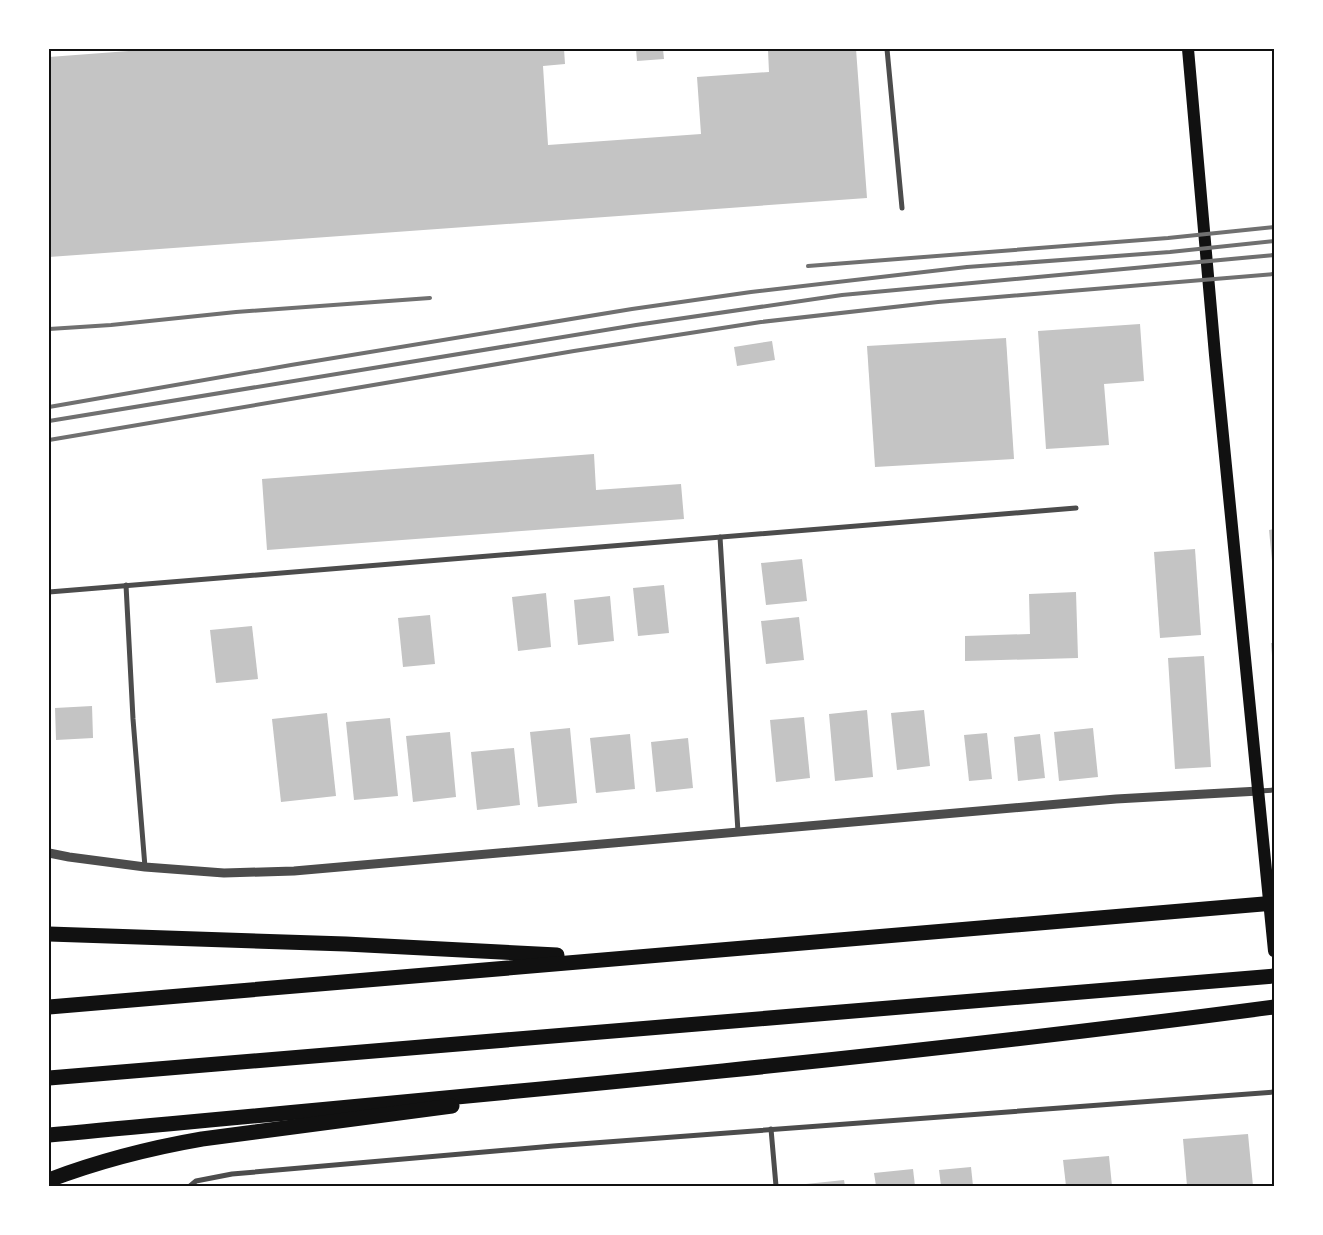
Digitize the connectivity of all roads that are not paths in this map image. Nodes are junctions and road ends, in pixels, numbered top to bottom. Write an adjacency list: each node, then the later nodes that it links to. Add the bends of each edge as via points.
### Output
1 (887, 49): 3 (street)
2 (1188, 49): 9 (main road)
3 (902, 208)
4 (1076, 508): 5 (street)
5 (720, 537): 6 (street); 10 (street)
6 (126, 585): 7 (street); 12 (street)
7 (49, 592)
8 (1274, 790): 9 (street)
9 (1259, 791): 10 (street, via 1116,799); 15 (main road)
10 (738, 832): 12 (street, via 294,871 224,873)
11 (49, 853): 12 (street)
12 (145, 867)
13 (1274, 903): 16 (highway)
14 (49, 934): 16 (highway, via 346,944)
15 (1274, 951)
16 (610, 958): 18 (highway)
17 (1274, 976): 21 (highway)
18 (49, 1007)
19 (1274, 1007): 20 (highway, via 1039,1037)
20 (717, 1071): 24 (highway); 25 (highway, via 202,1139 96,1163)
21 (49, 1078)
22 (1274, 1092): 23 (street)
23 (771, 1129): 26 (street, via 232,1174 196,1181); 27 (street)
24 (49, 1135)
25 (49, 1180)
26 (190, 1186)
27 (776, 1186)

